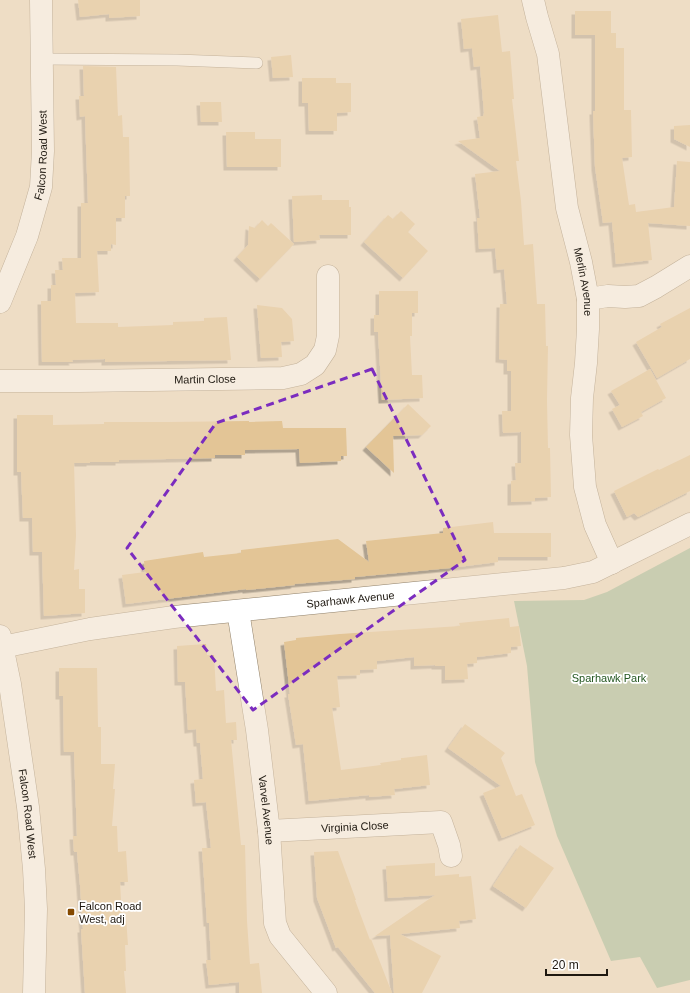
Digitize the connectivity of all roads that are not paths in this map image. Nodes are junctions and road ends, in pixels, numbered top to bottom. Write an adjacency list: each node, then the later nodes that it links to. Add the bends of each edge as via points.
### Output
1 (41, 0): 3 (street, Falcon Road West)
2 (533, 0): 7 (street, Merlin Avenue, via 548,54 567,208)
3 (42, 60): 4 (lane); 8 (street, Falcon Road West, via 41,187 27,236)
4 (257, 63)
5 (690, 266): 7 (street, via 639,296)
6 (328, 276): 9 (street, Martin Close, via 328,336 325,350 315,365 301,374 283,378)
7 (588, 299): 11 (street, Merlin Avenue, via 581,435 585,487 595,525)
8 (0, 302)
9 (0, 381)
10 (690, 524): 11 (street, Sparhawk Avenue)
11 (612, 563): 12 (street, Sparhawk Avenue, via 593,572 564,578)
12 (238, 611): 13 (street, Sparhawk Avenue, via 174,617); 14 (street, Varvel Avenue, via 257,730)
13 (1, 642): 16 (street, Falcon Road West, via 10,684 34,869)
14 (269, 831): 15 (street, Virginia Close, via 440,816); 17 (street, Varvel Avenue, via 275,923 280,936)
15 (451, 856)
16 (34, 993)
17 (326, 993)

